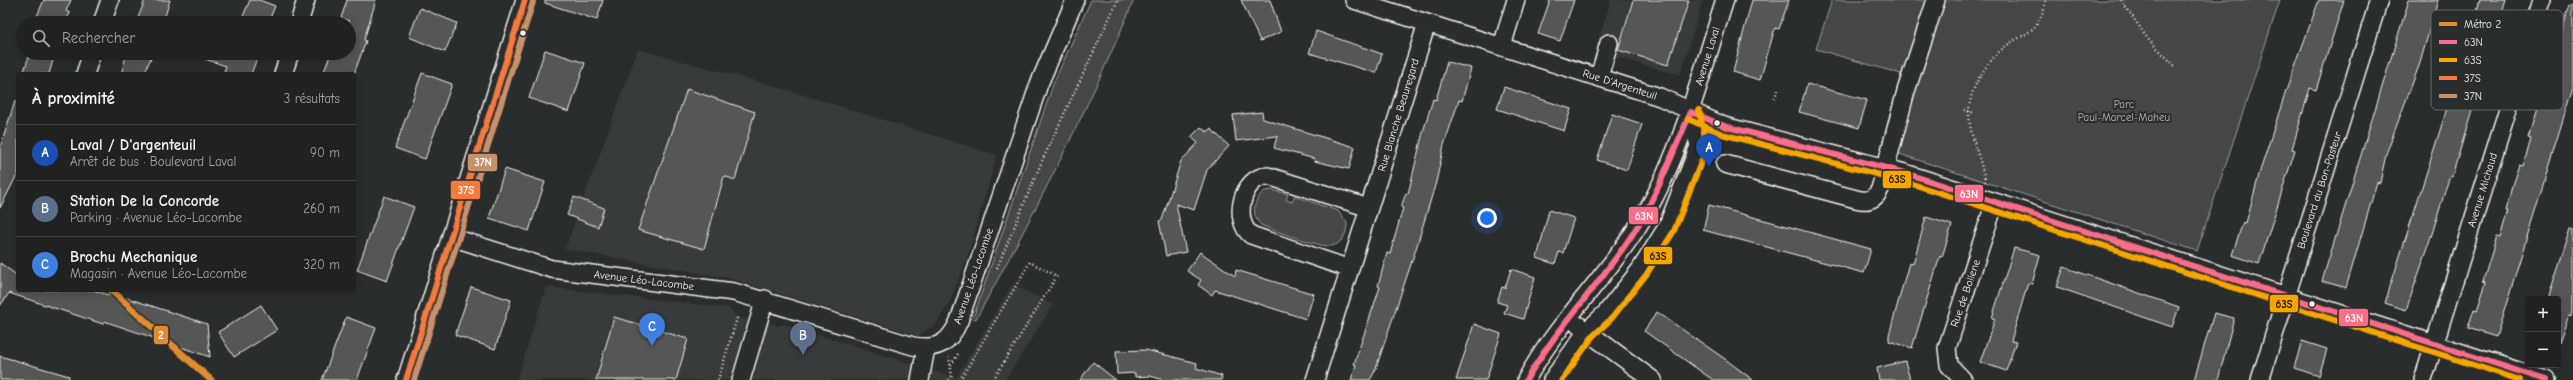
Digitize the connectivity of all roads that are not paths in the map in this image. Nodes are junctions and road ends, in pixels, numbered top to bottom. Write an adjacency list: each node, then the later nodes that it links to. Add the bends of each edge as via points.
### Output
1 (110, 0): 12 (street)
2 (306, 0): 13 (street)
3 (1075, 0): 35 (street, Avenue Léo-Lacombe, via 1039,84 956,328 941,344)
4 (1354, 0): 14 (street, Rue D'Argenteuil)
5 (1516, 0): 16 (street)
6 (1724, 0): 23 (street, Avenue Laval)
7 (1936, 0): 25 (street, via 1906,91)
8 (2379, 0): 30 (street, Boulevard du Bon-Pasteur)
9 (2542, 0): 11 (street, Avenue Michaud)
10 (520, 1): 28 (street)
11 (2539, 10)
12 (104, 16)
13 (301, 16)
14 (1427, 23): 16 (street, Rue D'Argenteuil); 27 (street, Rue Blanche Beauregard)
15 (1609, 43): 21 (street)
16 (1502, 46): 21 (street, Rue D'Argenteuil)
17 (90, 60): 19 (street)
18 (288, 60): 20 (street)
19 (86, 72)
20 (284, 72)
21 (1599, 77): 23 (street, Rue D'Argenteuil, via 1660,97)
22 (2507, 110): 34 (street, Avenue Michaud)
23 (1691, 112): 25 (street, Rue D'Argenteuil, via 1724,126); 32 (street, Avenue Laval, via 1642,220); 33 (street, via 1699,146 1673,216 1640,270 1606,313)
24 (1725, 164): 25 (street, via 1862,201 1873,198 1878,192)
25 (1885, 168): 26 (street, Rue D'Argenteuil)
26 (1995, 202): 30 (street, Rue D'Argenteuil); 43 (street, Rue de Bollene, via 1947,348 1949,365)
27 (1369, 208): 29 (street, Rue Blanche Beauregard); 29 (street, via 1268,176 1253,181 1242,207 1241,221 1251,235)
28 (451, 237): 31 (street, Avenue Léo-Lacombe, via 552,269 726,290); 36 (street)
29 (1350, 269): 39 (street, Rue Blanche Beauregard)
30 (2286, 296): 34 (street, Rue D'Argenteuil); 44 (street, Boulevard du Bon-Pasteur)
31 (765, 300): 35 (street, Avenue Léo-Lacombe); 37 (street)
32 (1569, 318): 33 (street); 40 (street, Avenue Laval)
33 (1587, 331): 41 (street); 42 (street)
34 (2433, 345): 45 (street, Avenue Michaud); 46 (street, Rue D'Argenteuil)
35 (926, 348): 38 (street)
36 (406, 380)
37 (741, 380)
38 (920, 380)
39 (1316, 380)
40 (1526, 380)
41 (1552, 380)
42 (1653, 380)
43 (1963, 380)
44 (2260, 380)
45 (2423, 380)
46 (2546, 380)

